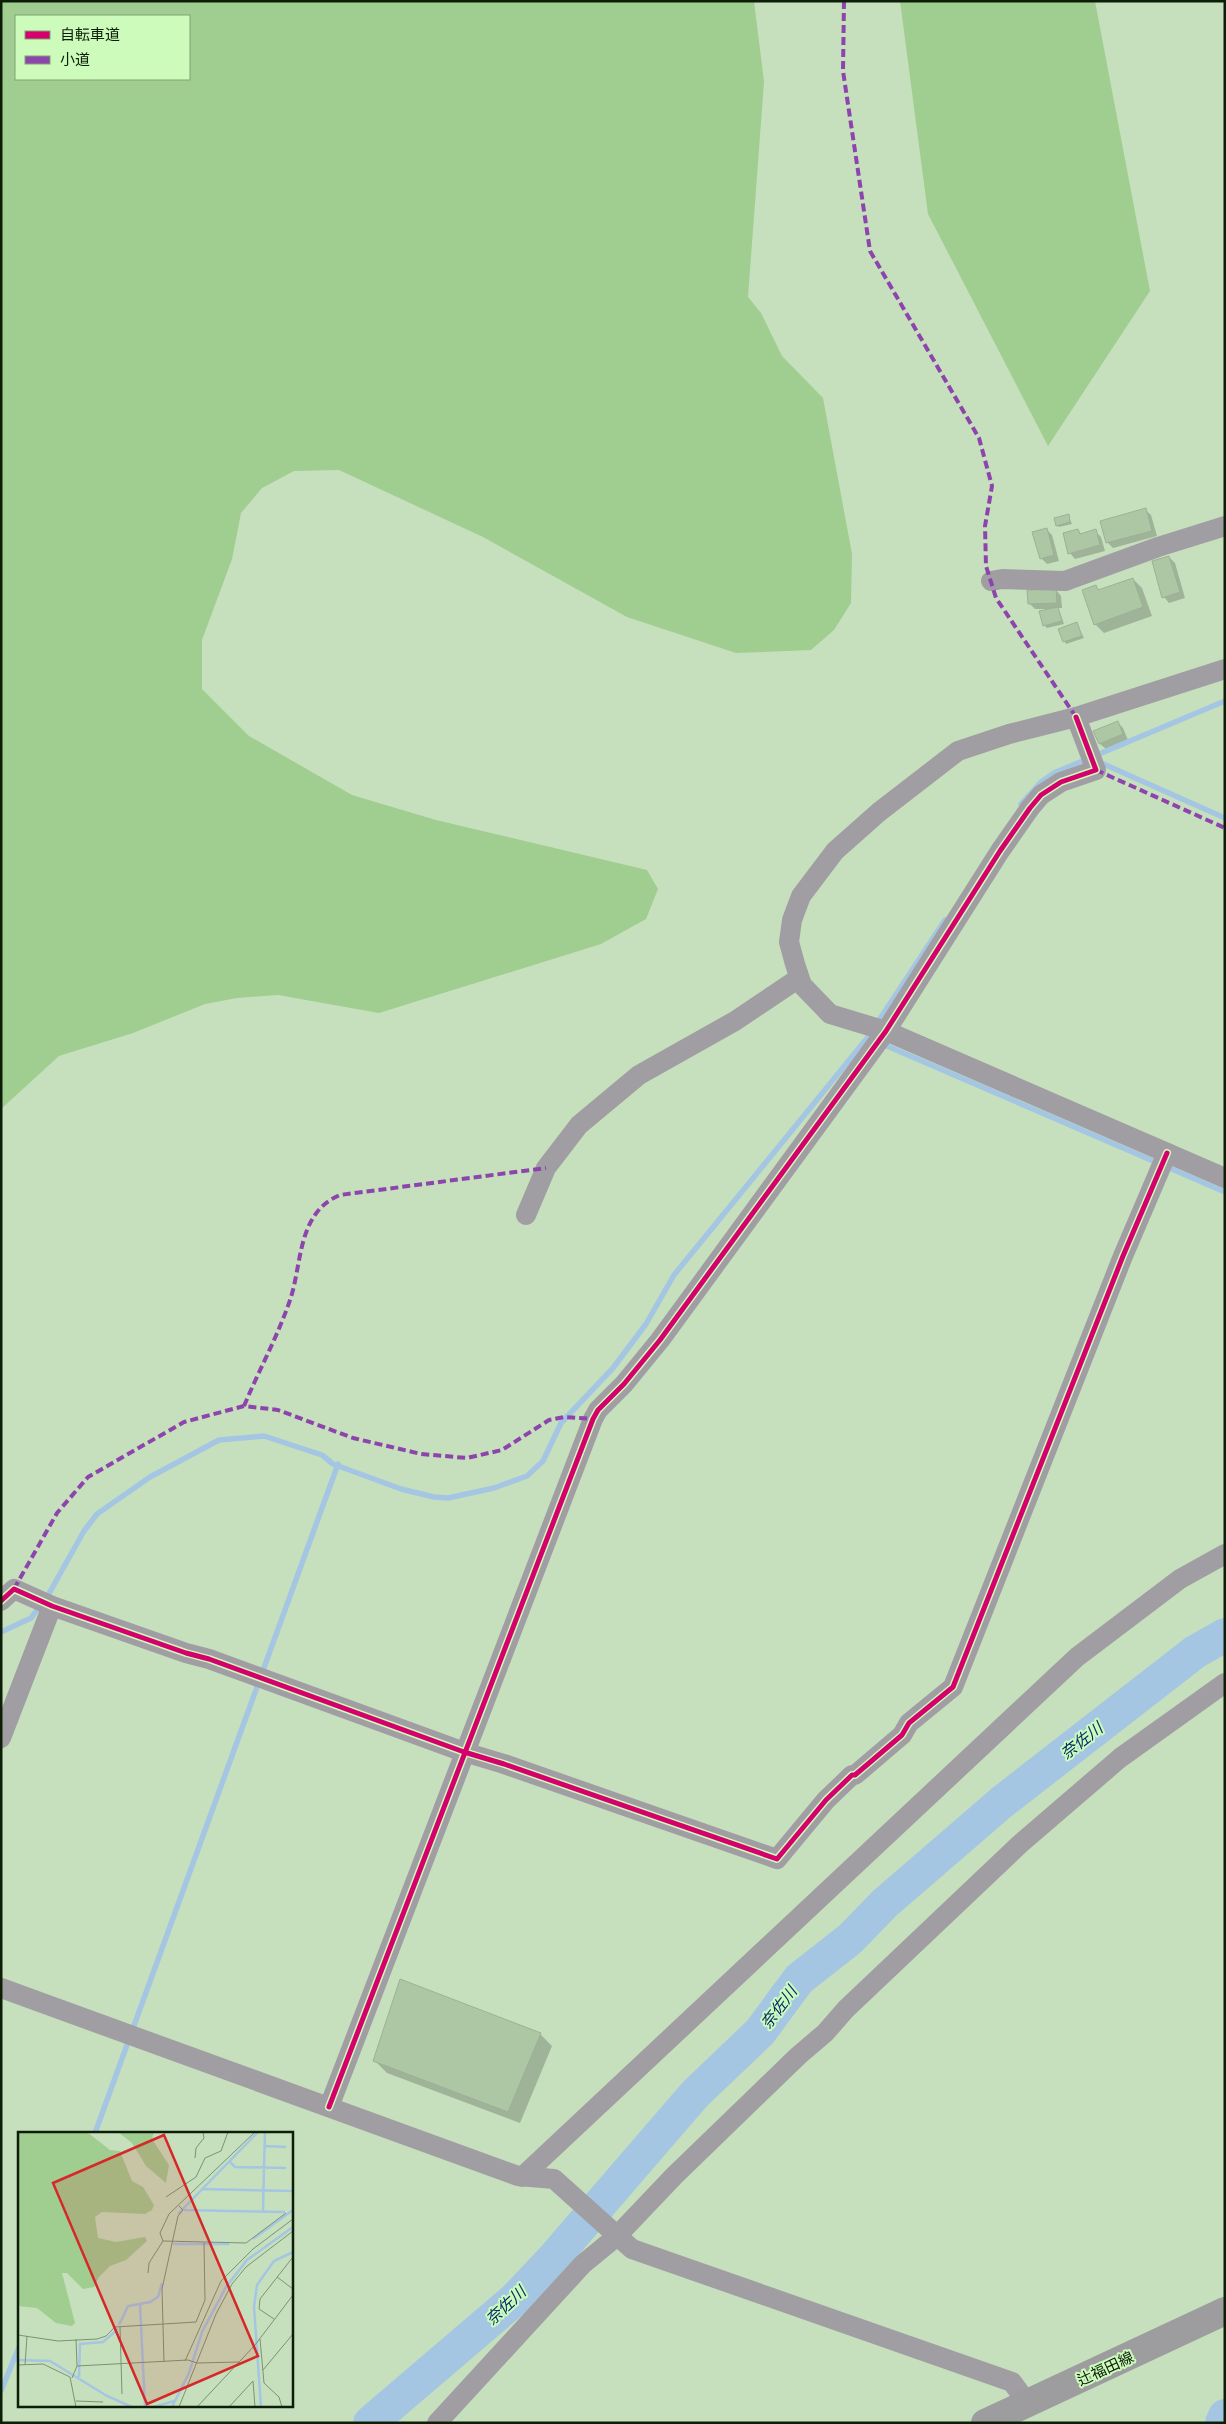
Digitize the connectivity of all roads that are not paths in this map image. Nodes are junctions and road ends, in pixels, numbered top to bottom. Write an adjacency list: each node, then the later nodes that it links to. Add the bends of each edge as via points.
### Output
1 (1225, 526): 2 (street, via 1066,581)
2 (991, 581)
3 (1225, 670): 4 (street)
4 (1076, 717): 5 (street, via 958,751 879,812 835,851 801,896 792,920 789,942); 6 (street, via 1096,770 1061,782 1030,808)
5 (800, 978): 6 (street, via 802,985 830,1014); 9 (street, via 735,1021 640,1075 579,1125 546,1168)
6 (886, 1031): 7 (street); 15 (street, via 660,1340 598,1410)
7 (1167, 1153): 8 (street); 15 (street, via 1123,1256 953,1687 839,1788 776,1859)
8 (1225, 1178)
9 (526, 1215)
10 (1225, 1554): 18 (street, via 1180,1579 1076,1657)
11 (1, 1600): 12 (street, via 14,1589)
12 (52, 1606): 14 (street); 15 (street)
13 (1225, 1683): 19 (street, via 1120,1758 1002,1860)
14 (1, 1738)
15 (464, 1752): 17 (street)
16 (1, 1988): 17 (street)
17 (329, 2107): 18 (street)
18 (522, 2177): 19 (street, via 554,2179)
19 (612, 2234): 21 (street, via 632,2249 1012,2382); 22 (street)
20 (1225, 2311): 21 (main road, 辻福田線)
21 (1028, 2404): 23 (main road, 辻福田線)
22 (437, 2423)
23 (985, 2423)

